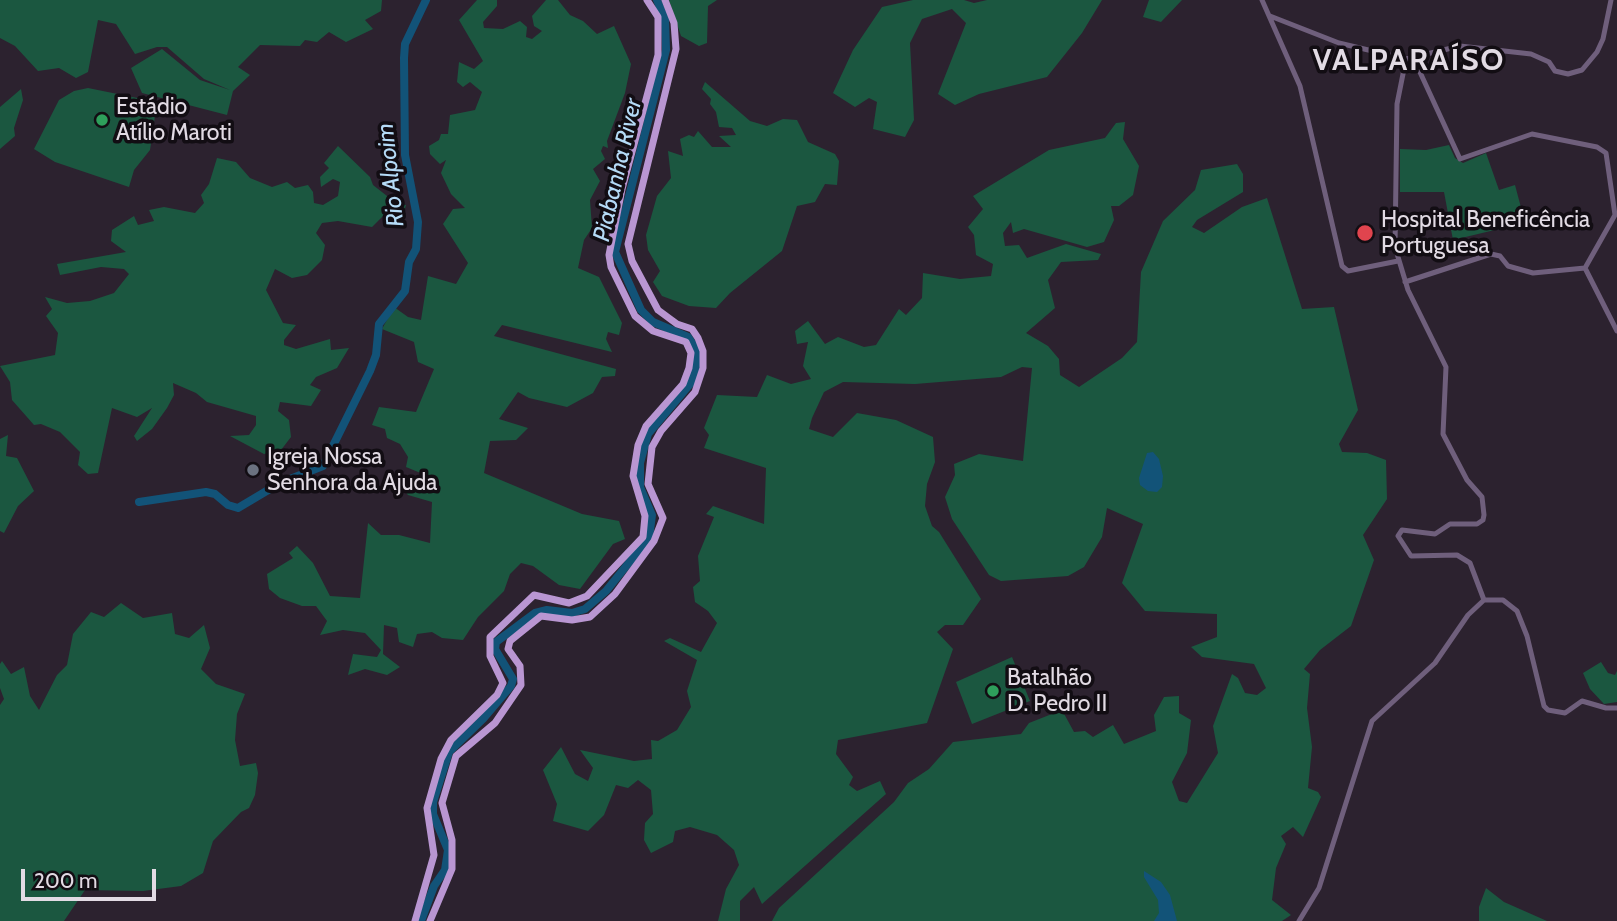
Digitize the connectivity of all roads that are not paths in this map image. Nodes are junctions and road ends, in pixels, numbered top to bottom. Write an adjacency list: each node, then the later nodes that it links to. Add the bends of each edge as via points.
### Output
1 (647, 0): 13 (main road, via 658,17 658,55 609,255 640,323)
2 (665, 0): 11 (main road, via 674,23 676,49 628,244 658,310)
3 (1262, 0): 5 (street)
4 (1611, 0): 6 (street, via 1597,52 1582,70 1573,73 1561,74 1531,54 1460,46)
5 (1270, 16): 7 (street, via 1310,34); 8 (street, via 1303,96 1332,230 1346,270)
6 (1413, 57): 7 (street); 9 (street, via 1458,157 1464,160 1527,135 1541,134 1606,153 1615,215)
7 (1406, 59): 8 (street, via 1397,104)
8 (1398, 261): 10 (street)
9 (1586, 268): 10 (street, via 1533,273 1504,264 1500,256 1491,254); 12 (street)
10 (1405, 282): 14 (street, via 1446,367 1443,434 1467,480 1482,497 1484,515 1477,524 1450,524 1435,534 1402,530 1398,537 1411,556 1457,555 1470,563)
11 (677, 324): 13 (main road); 16 (main road, via 692,329 704,358 695,392 661,431 651,452 648,484 663,518 661,529 603,607 590,617)
12 (1617, 331)
13 (675, 337): 15 (main road, via 690,348 689,368 679,390 643,430 633,472 646,532 587,596)
14 (1484, 600): 17 (street, via 1503,600 1517,611 1548,710 1564,713 1582,701); 20 (street, via 1435,663 1372,721 1319,888)
15 (569, 603): 16 (main road); 18 (main road, via 534,595 490,637 490,656 503,683 497,695 451,740 442,759 427,808 434,855)
16 (565, 618): 19 (main road, via 541,617 510,641 508,649 522,676 519,690 495,723 456,757 442,803 452,840 452,869)
17 (1617, 708)
18 (415, 921)
19 (430, 921)
20 (1299, 921)

